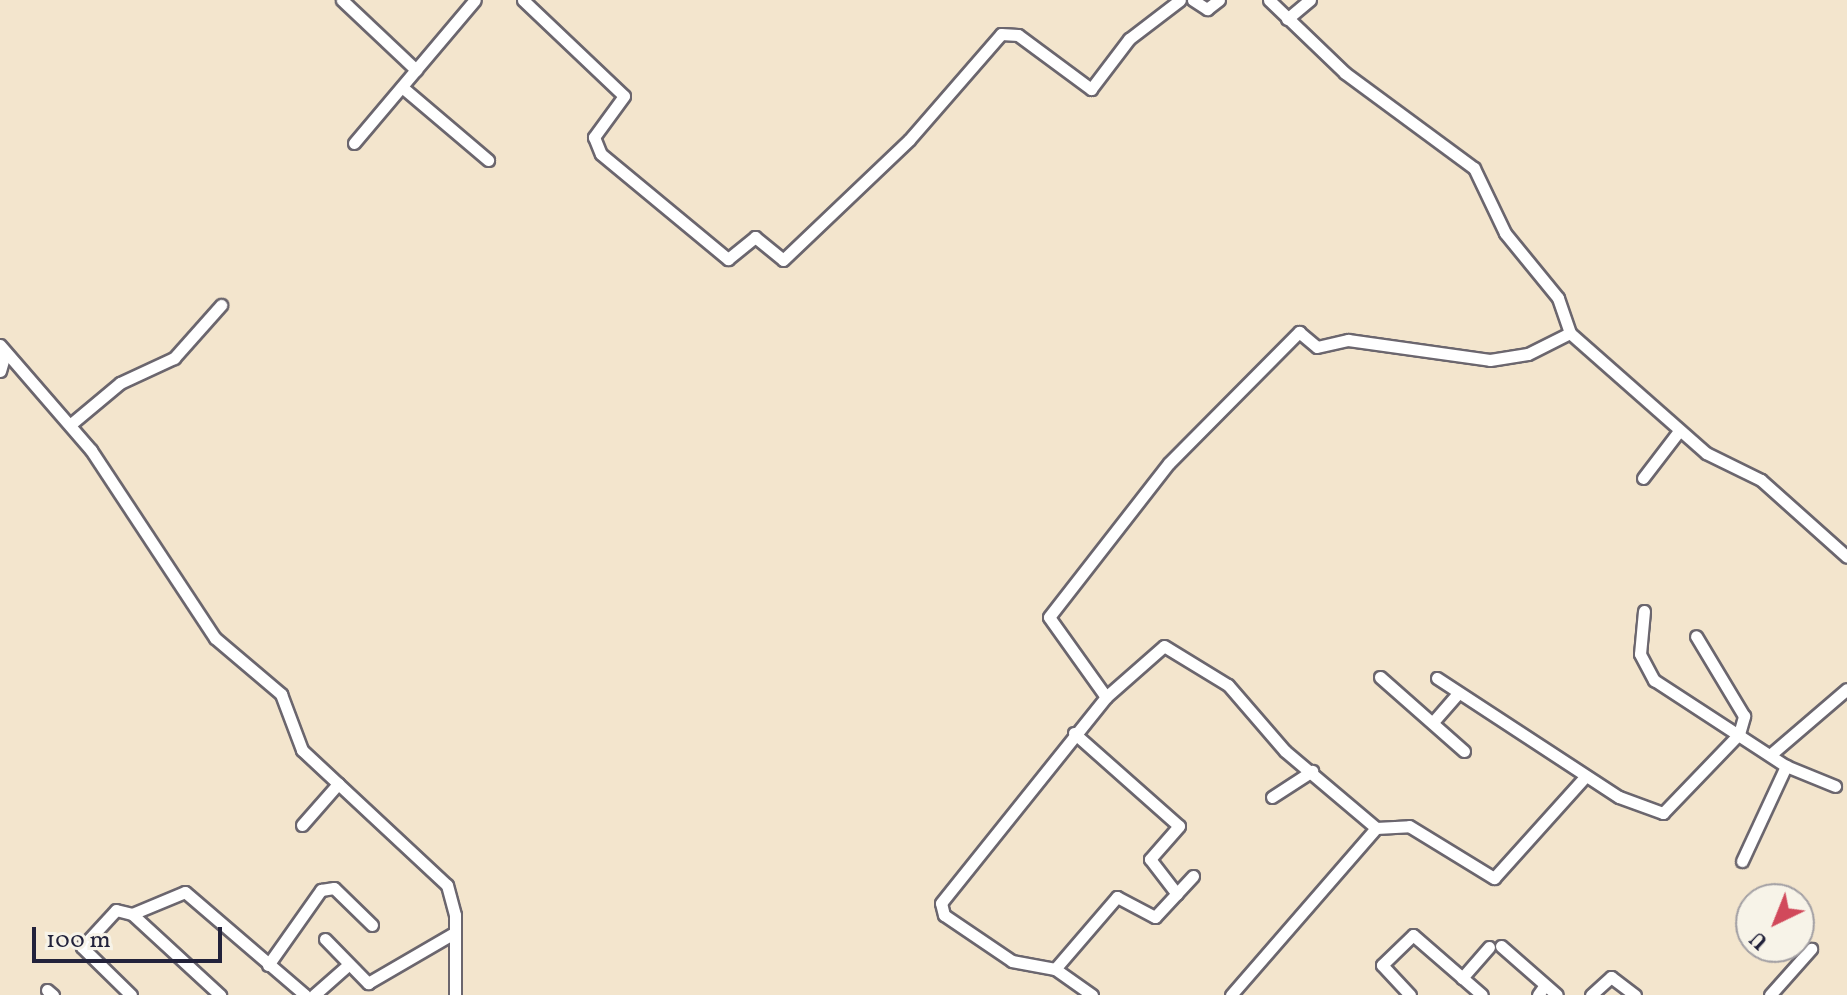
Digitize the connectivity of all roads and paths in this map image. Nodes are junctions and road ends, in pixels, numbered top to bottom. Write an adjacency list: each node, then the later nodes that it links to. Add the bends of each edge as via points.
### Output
1 (342, 0): 10 (street)
2 (475, 0): 10 (street)
3 (523, 0): 4 (street, via 624,96 594,137 601,154 728,259 755,237 783,260 909,140 1001,34 1018,35 1091,89 1129,39)
4 (1180, 0)
5 (1193, 0): 6 (street, via 1207,9)
6 (1219, 0)
7 (1269, 0): 9 (street)
8 (1310, 0): 9 (street)
9 (1287, 19): 15 (street, via 1345,73 1474,168 1505,233 1558,298)
10 (416, 70): 11 (street)
11 (402, 87): 12 (street); 13 (street)
12 (354, 143)
13 (488, 160)
14 (221, 305): 18 (street, via 174,358 120,383)
15 (1570, 333): 19 (street); 28 (street, via 1528,354 1490,360 1348,340 1317,347 1299,332 1169,463 1049,617 1057,637 1104,685)
16 (3, 350): 17 (street); 18 (street)
17 (0, 371)
18 (71, 424): 37 (street, via 207,626 281,694 296,743)
19 (1679, 431): 20 (street); 21 (street, via 1718,461 1761,480)
20 (1643, 478)
21 (1847, 557)
22 (1644, 611): 31 (street, via 1640,654 1647,673)
23 (1696, 636): 31 (street, via 1743,704)
24 (1380, 677): 29 (street)
25 (1437, 678): 27 (street)
26 (1847, 689): 33 (street)
27 (1458, 693): 29 (street); 36 (street)
28 (1106, 697): 30 (street); 35 (street, via 1161,645 1228,685)
29 (1433, 722): 32 (street)
30 (1074, 733): 44 (street, via 1179,826 1150,859); 52 (street, via 941,903 944,915 1012,961)
31 (1739, 734): 33 (street); 36 (street, via 1663,813 1649,813)
32 (1464, 751)
33 (1770, 755): 34 (street)
34 (1786, 766): 38 (street); 42 (street)
35 (1312, 771): 39 (street); 41 (street)
36 (1586, 776): 41 (street, via 1494,878 1409,826)
37 (338, 784): 40 (street); 47 (street, via 447,885)
38 (1835, 786)
39 (1272, 797)
40 (302, 825)
41 (1376, 828): 62 (street)
42 (1742, 861)
43 (1193, 876): 44 (street)
44 (1177, 894): 52 (street, via 1149,918 1117,897)
45 (132, 914): 50 (street, via 189,893); 56 (street, via 116,910 81,951); 57 (street)
46 (372, 925): 50 (street, via 334,888 321,890)
47 (454, 933): 51 (street, via 377,981 362,981); 60 (street)
48 (325, 939): 51 (street)
49 (1798, 963): 55 (street)
50 (268, 965): 58 (street)
51 (347, 966): 59 (street)
52 (1055, 969): 61 (street)
53 (1462, 978): 54 (street, via 1495,947); 63 (street, via 1409,936 1382,965); 64 (street)
54 (1542, 990): 65 (street)
55 (1774, 990): 68 (street)
56 (131, 995)
57 (220, 995)
58 (305, 995)
59 (314, 995)
60 (455, 995)
61 (1092, 995)
62 (1231, 995)
63 (1410, 995)
64 (1482, 995)
65 (1557, 995)
66 (1591, 995): 67 (street, via 1611,977)
67 (1635, 995)
68 (1790, 995)

